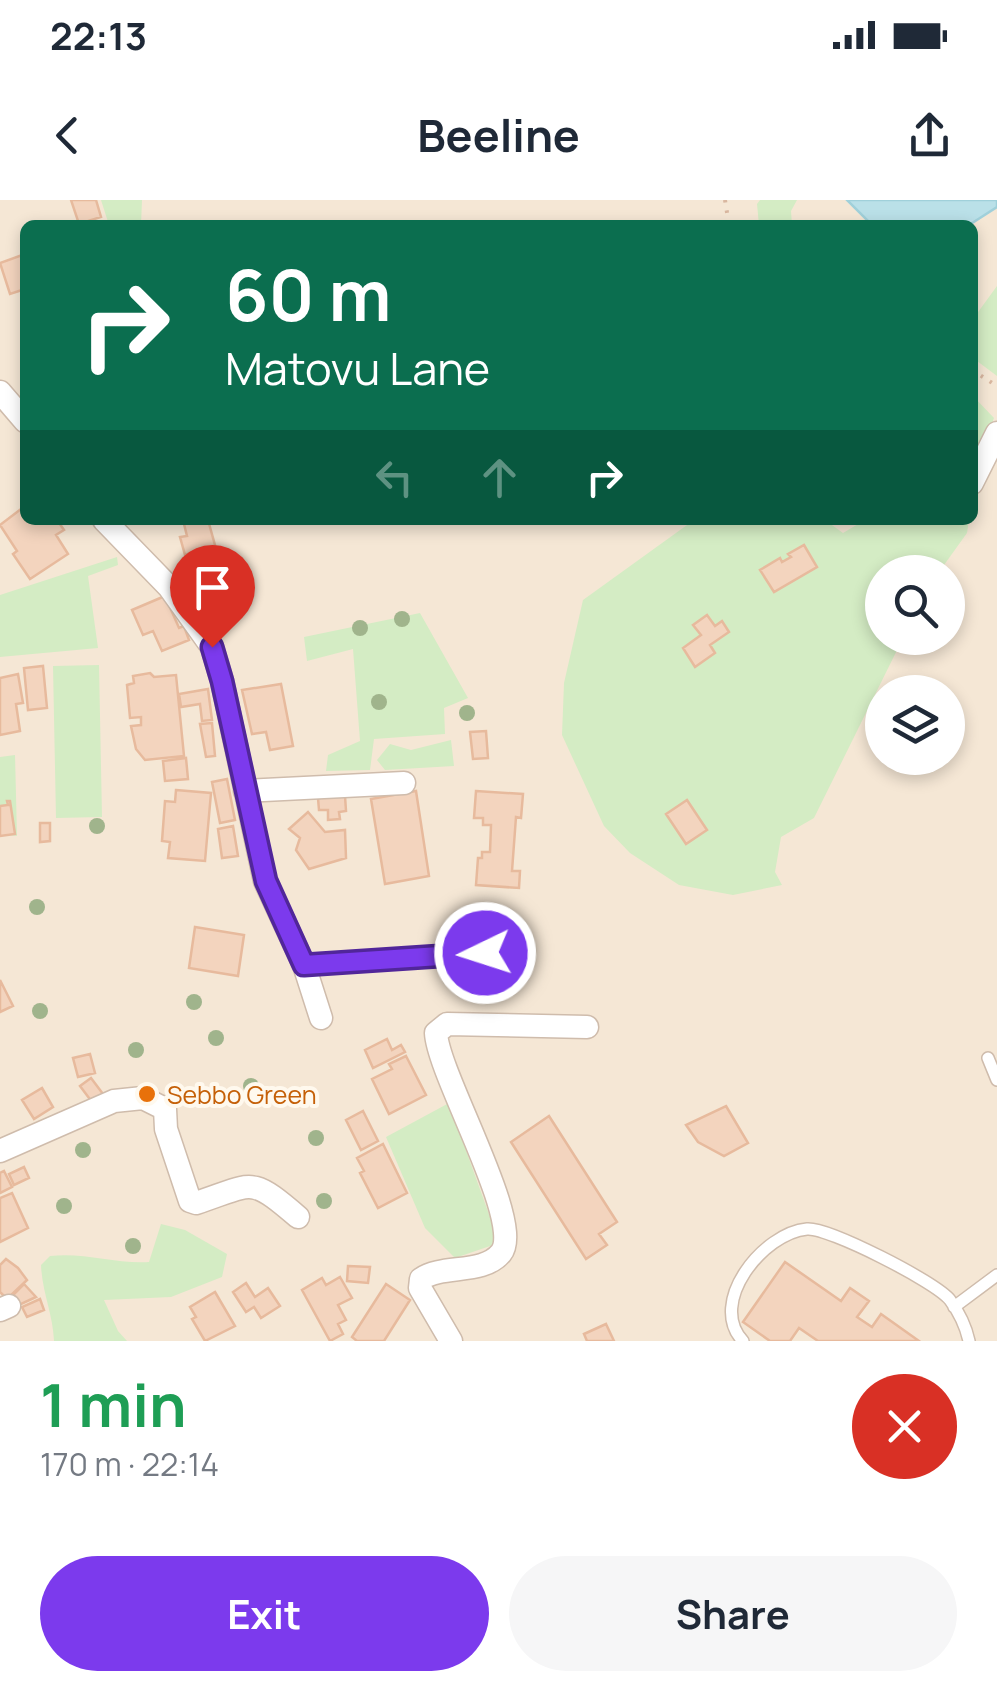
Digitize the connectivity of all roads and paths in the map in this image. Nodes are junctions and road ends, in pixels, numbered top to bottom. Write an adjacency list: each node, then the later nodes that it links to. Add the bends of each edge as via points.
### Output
1 (0, 392): 2 (street)
2 (20, 415)
3 (997, 432): 4 (street)
4 (978, 472)
5 (109, 525): 7 (street, via 169,588 212,647)
6 (404, 783): 7 (street)
7 (244, 790): 9 (street, via 266,881)
8 (521, 951): 9 (lane)
9 (304, 965): 10 (street)
10 (321, 1018)
11 (586, 1026): 18 (street, via 447,1024 436,1033 499,1204 505,1242 488,1262 421,1280)
12 (988, 1058): 13 (lane)
13 (997, 1080)
14 (0, 1150): 15 (street, via 114,1102 143,1098 164,1109 190,1201 250,1185 267,1190)
15 (298, 1217)
16 (997, 1275): 17 (lane)
17 (954, 1307): 19 (lane, via 899,1266 821,1229 804,1229 767,1248 744,1274 730,1320); 20 (lane)
18 (452, 1341)
19 (744, 1341)
20 (969, 1341)

